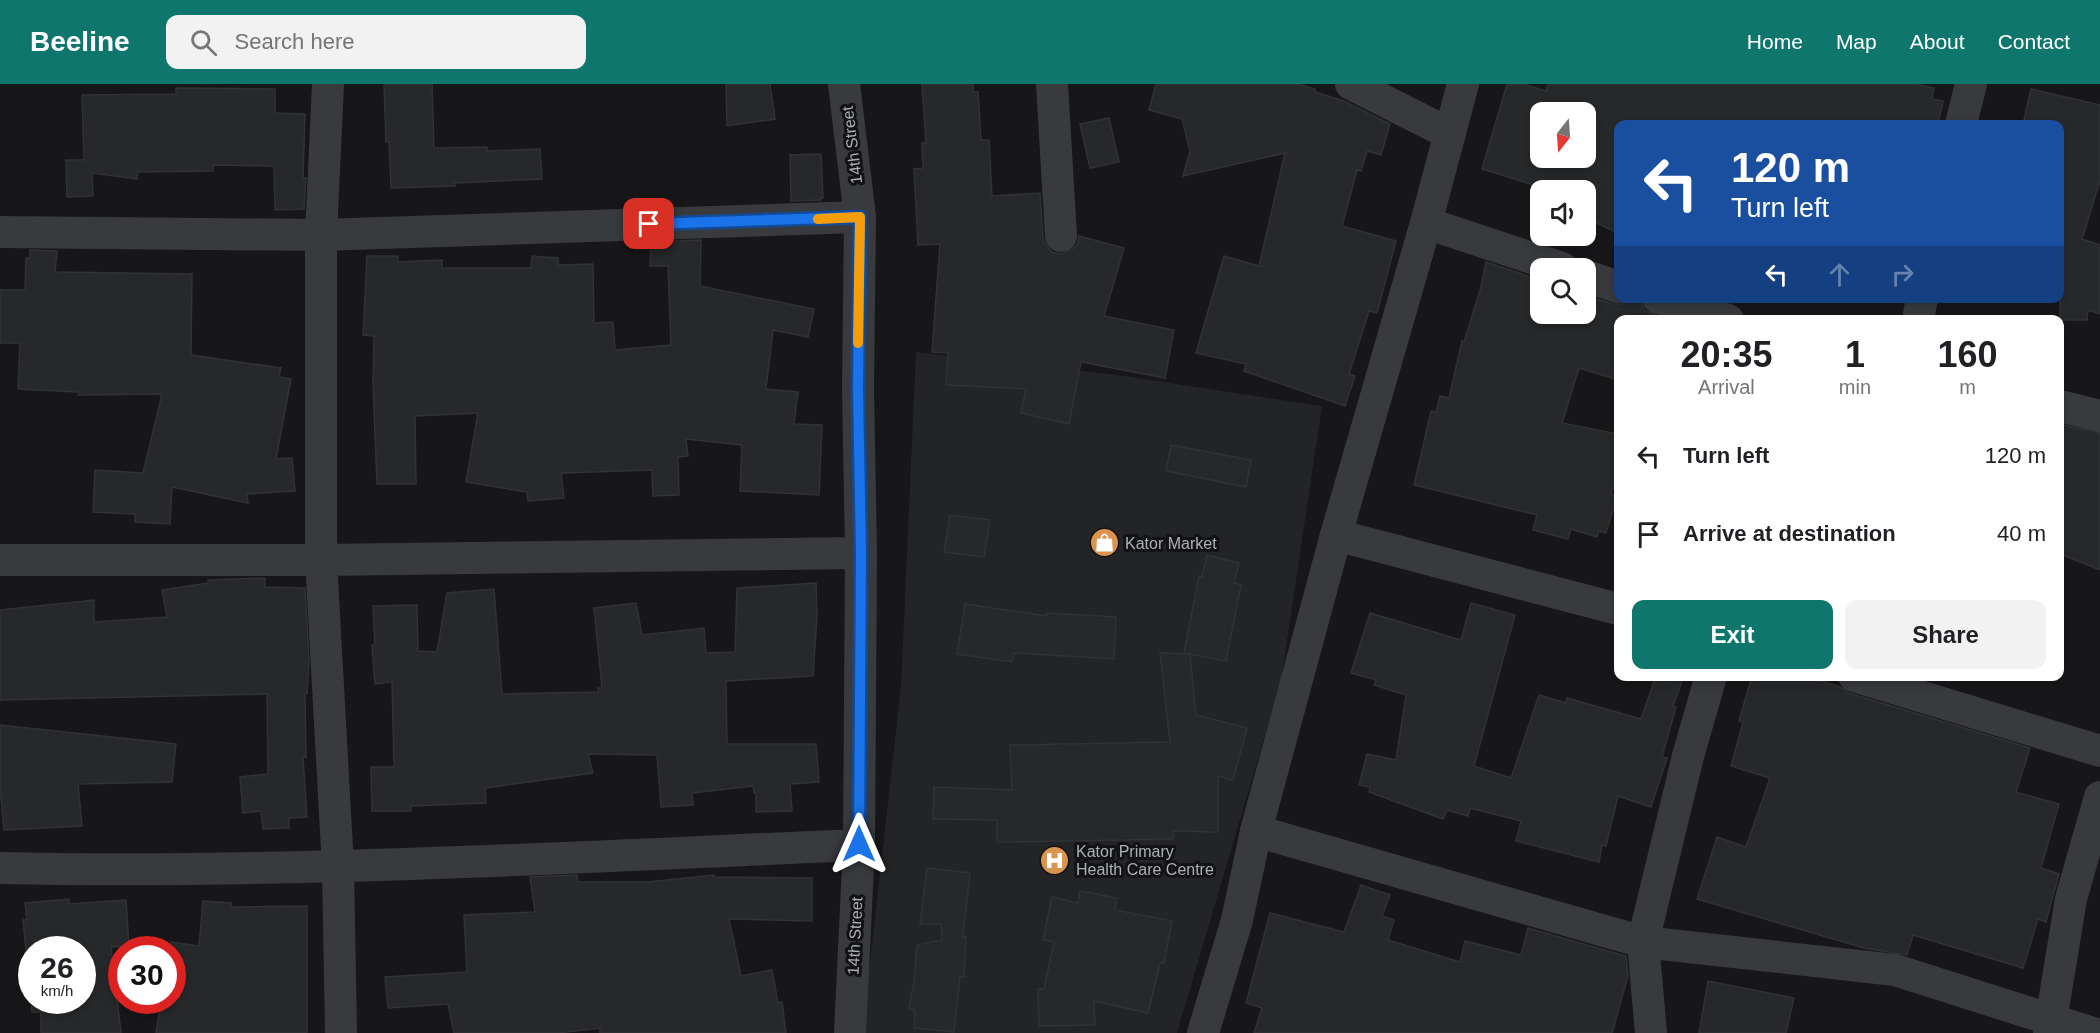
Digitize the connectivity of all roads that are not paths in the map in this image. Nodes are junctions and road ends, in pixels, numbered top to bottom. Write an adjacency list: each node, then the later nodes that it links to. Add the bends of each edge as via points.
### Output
1 (328, 84): 12 (street)
2 (844, 84): 9 (street, 14th Street)
3 (1052, 84): 13 (street)
4 (1351, 84): 8 (street)
5 (1462, 84): 8 (street)
6 (1971, 84): 7 (street)
7 (1962, 120)
8 (1450, 134): 10 (street)
9 (860, 217): 12 (street); 22 (street, 14th Street)
10 (1426, 223): 14 (street); 21 (street)
11 (0, 232): 12 (street)
12 (321, 235): 24 (street)
13 (1061, 236)
14 (1532, 258)
15 (1596, 279): 16 (street)
16 (1614, 286)
17 (1674, 303): 18 (street)
18 (1712, 315)
19 (2064, 407): 20 (street)
20 (2100, 416)
21 (1336, 535): 25 (street); 30 (street)
22 (861, 553): 24 (street); 31 (street, 14th Street)
23 (0, 560): 24 (street)
24 (321, 560): 32 (street)
25 (1614, 608)
26 (1710, 681): 34 (street)
27 (1870, 681): 28 (street)
28 (2100, 751)
29 (2100, 797): 35 (street, via 2071,899)
30 (1256, 831): 34 (street); 38 (street, via 1237,920)
31 (859, 844): 32 (street); 37 (street, 14th Street)
32 (338, 867): 33 (street, via 133,871); 36 (street)
33 (0, 868)
34 (1643, 942): 35 (street, via 1895,970); 39 (street)
35 (2050, 1026): 40 (street)
36 (341, 1033)
37 (850, 1033)
38 (1203, 1033)
39 (1651, 1033)
40 (2093, 1033)

